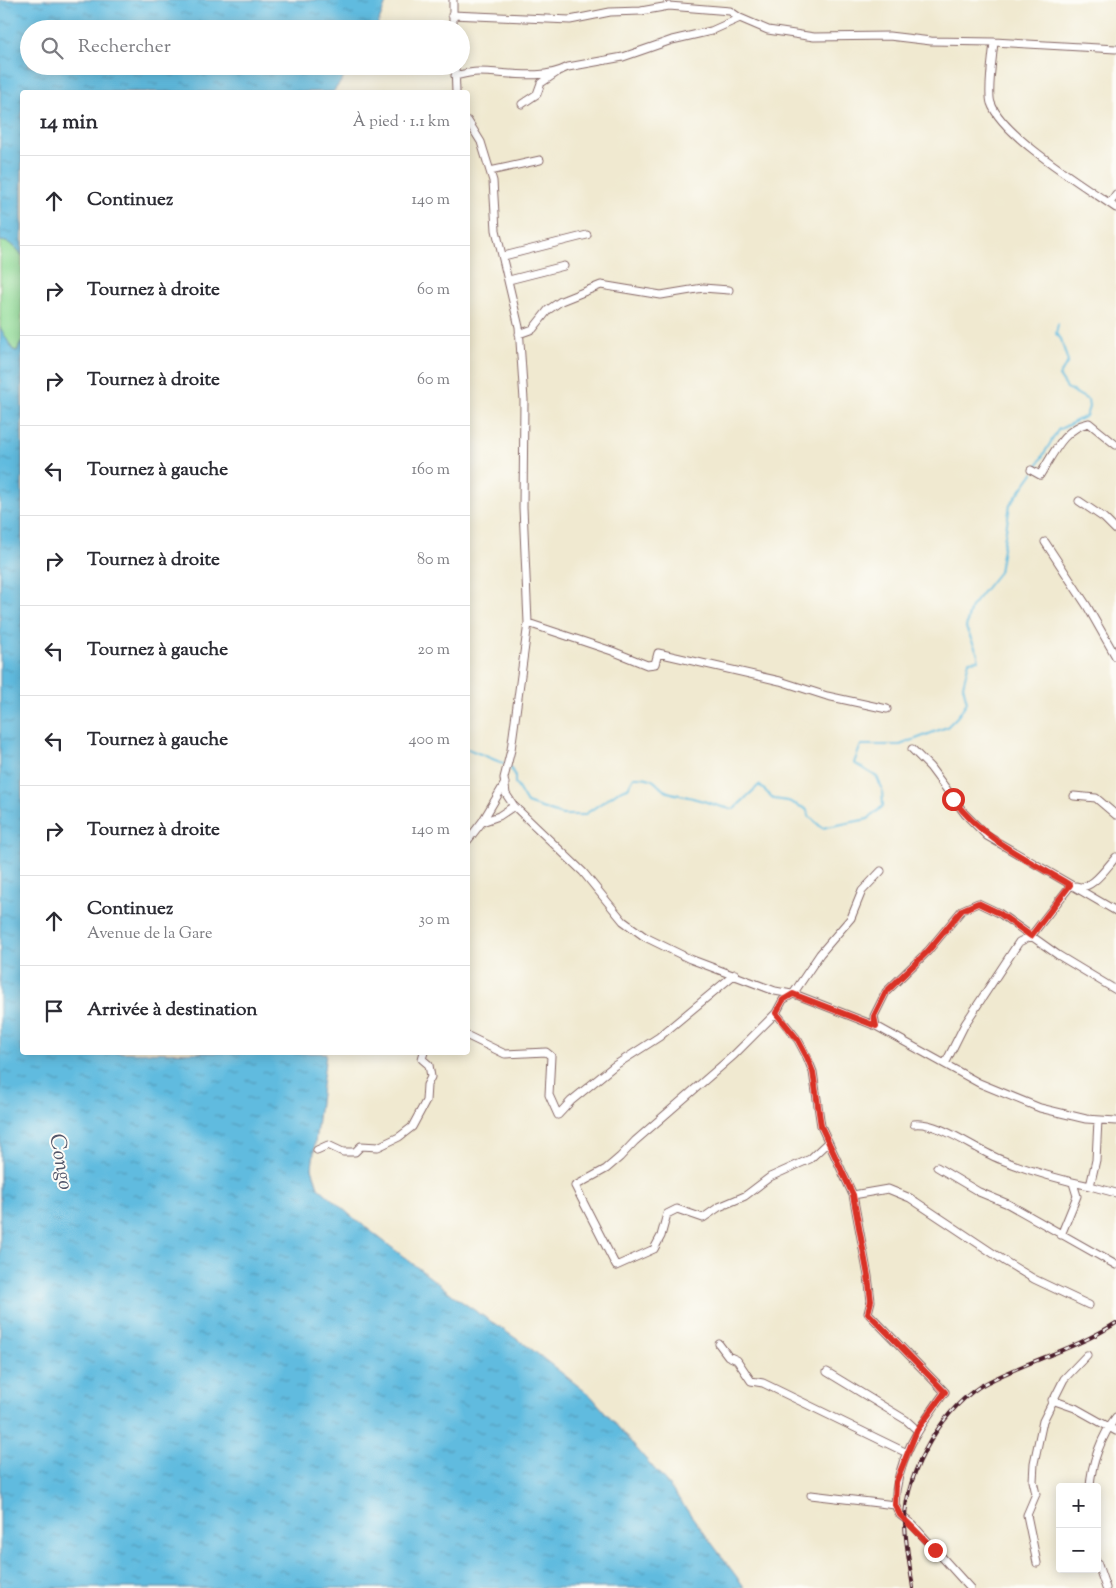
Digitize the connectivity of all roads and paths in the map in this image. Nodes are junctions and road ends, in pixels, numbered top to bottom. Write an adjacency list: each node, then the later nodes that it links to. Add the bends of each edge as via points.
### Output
1 (453, 0): 2 (street)
2 (452, 15): 3 (street, via 570,20 669,6 730,11); 4 (street)
3 (740, 18): 5 (street, via 768,30 814,37 889,36 931,41); 7 (street, via 711,31)
4 (452, 20)
5 (994, 42): 6 (street); 17 (street, via 990,102 1002,119 1032,149)
6 (1116, 49)
7 (561, 71): 8 (street, via 520,75); 12 (street, via 541,83 536,94)
8 (470, 73)
9 (460, 75): 10 (street)
10 (455, 76): 11 (street)
11 (456, 90)
12 (522, 104)
13 (470, 124): 15 (street, via 481,142)
14 (540, 160): 15 (street)
15 (490, 171): 19 (street, via 496,230)
16 (1116, 194): 17 (street)
17 (1113, 206)
18 (587, 235): 19 (street)
19 (504, 256): 21 (street)
20 (564, 266): 21 (street)
21 (509, 280): 23 (street)
22 (729, 290): 23 (street, via 703,288 661,294 601,285 561,301 548,310 533,329)
23 (519, 334): 29 (street, via 524,400)
24 (1116, 446): 25 (street, via 1089,423 1076,426 1063,439 1040,475)
25 (1031, 470)
26 (1079, 501): 27 (street)
27 (1116, 530)
28 (1045, 542): 30 (street)
29 (528, 623): 31 (street, via 647,665 655,664 658,653); 33 (street)
30 (1116, 656)
31 (887, 709)
32 (912, 749): 41 (street, via 930,767 964,814 987,836)
33 (505, 783): 35 (street, via 506,794); 37 (street)
34 (1074, 796): 36 (street, via 1096,798)
35 (514, 806): 37 (street, via 500,816); 44 (street, via 583,872 611,909 633,929 690,959)
36 (1116, 815)
37 (482, 822): 38 (street)
38 (470, 837)
39 (1116, 857): 41 (street, via 1088,886)
40 (881, 871): 46 (street, via 862,891 851,918 820,954)
41 (1070, 885): 42 (street); 43 (street)
42 (1116, 911)
43 (1031, 936): 45 (street); 48 (street, via 978,903 962,910 928,951 886,992 874,1016); 51 (street, via 1019,942 998,973 965,1024)
44 (735, 974): 46 (street, via 775,991); 49 (street, via 659,1038 614,1066 558,1115 549,1095 552,1056 546,1052 505,1054)
45 (1116, 990)
46 (793, 994): 47 (street, via 783,1000); 48 (street)
47 (776, 1013): 55 (street, via 807,1057); 55 (street, via 620,1157 606,1169 575,1186 616,1266 654,1248 667,1214 677,1209 703,1218 745,1196 770,1177 810,1159)
48 (876, 1026): 51 (street)
49 (470, 1037)
50 (423, 1055): 56 (street, via 422,1059 429,1065 430,1077 426,1101 412,1127 399,1138 378,1146 361,1146 355,1152 343,1152 328,1145)
51 (945, 1064): 52 (street, via 979,1083 1040,1108)
52 (1098, 1120): 53 (street); 59 (street, via 1096,1160)
53 (1116, 1121)
54 (914, 1124): 58 (street, via 922,1123 1001,1160)
55 (827, 1143): 61 (street)
56 (317, 1150)
57 (937, 1167): 62 (street)
58 (1073, 1183): 59 (street); 62 (street, via 1078,1196)
59 (1090, 1186): 60 (street)
60 (1116, 1193)
61 (853, 1195): 64 (street, via 888,1189 910,1198 1034,1279); 71 (street, via 868,1276 871,1301 868,1313 945,1392)
62 (1061, 1235): 63 (street)
63 (1116, 1265)
64 (1089, 1305)
65 (719, 1344): 73 (street, via 728,1356 737,1360 751,1381 789,1394)
66 (1088, 1355): 68 (street, via 1064,1380)
67 (827, 1372): 71 (street)
68 (1052, 1400): 70 (street, via 1074,1408); 77 (street, via 1037,1447 1033,1481 1036,1494 1027,1515)
69 (1116, 1417): 70 (street)
70 (1108, 1428): 72 (street); 74 (street)
71 (917, 1430): 73 (street)
72 (1116, 1431)
73 (907, 1453): 76 (street, via 896,1482)
74 (1090, 1483)
75 (810, 1495): 76 (street)
76 (895, 1505): 79 (street, via 900,1515)
77 (1037, 1562)
78 (1101, 1573): 80 (street)
79 (970, 1588)
80 (1106, 1588)

